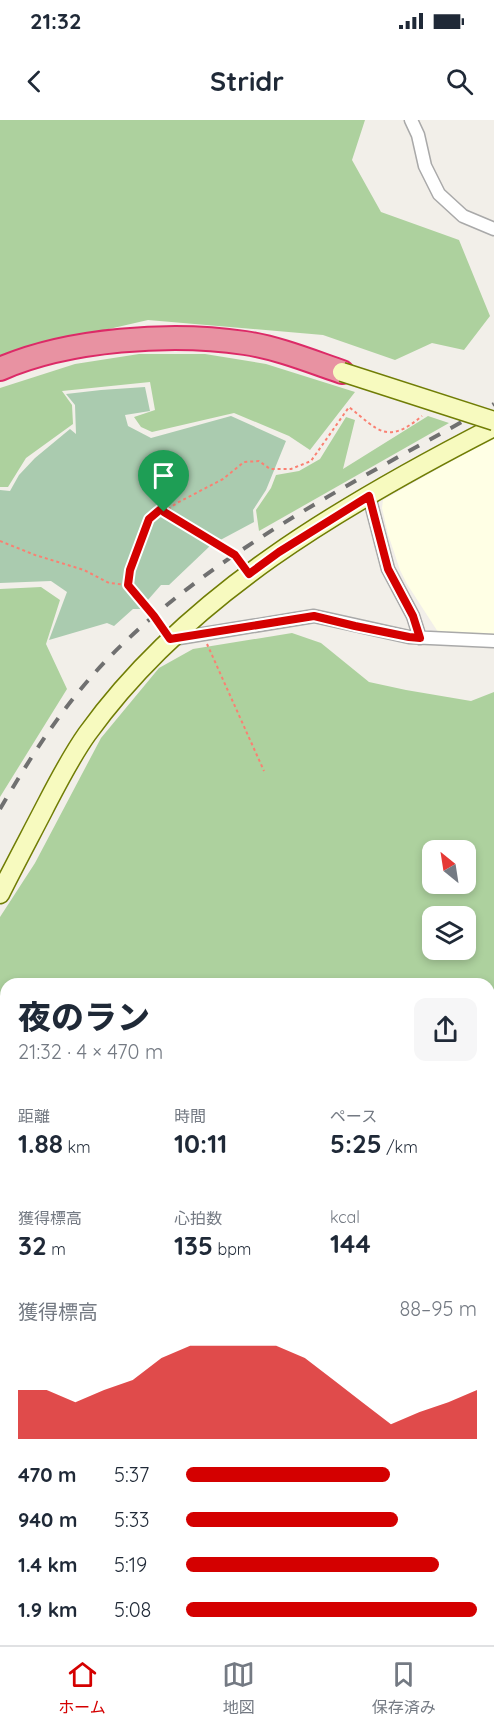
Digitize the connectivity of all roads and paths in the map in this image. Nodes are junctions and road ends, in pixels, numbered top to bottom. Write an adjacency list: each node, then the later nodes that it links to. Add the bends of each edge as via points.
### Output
1 (411, 120): 2 (street, via 425,166 439,194 463,216)
2 (494, 229)
3 (0, 369): 4 (highway, via 62,349 135,340 202,339 292,354)
4 (342, 372): 6 (street, bridge)
5 (422, 416): 9 (path, via 409,427 381,432 349,407 311,461 291,469 270,470 259,461 244,462 223,479)
6 (494, 421)
7 (494, 427): 8 (street)
8 (369, 496): 11 (street); 14 (street, via 388,569)
9 (164, 512): 11 (path, via 235,555); 12 (path, via 162,508 149,519)
10 (0, 541): 12 (path, via 84,570 109,583)
11 (249, 574): 15 (street)
12 (128, 585): 15 (path)
13 (204, 638): 14 (street, via 314,616); 15 (street); 17 (path)
14 (420, 638): 16 (street)
15 (170, 639): 18 (street, via 86,735)
16 (494, 641)
17 (264, 771)
18 (0, 894)

